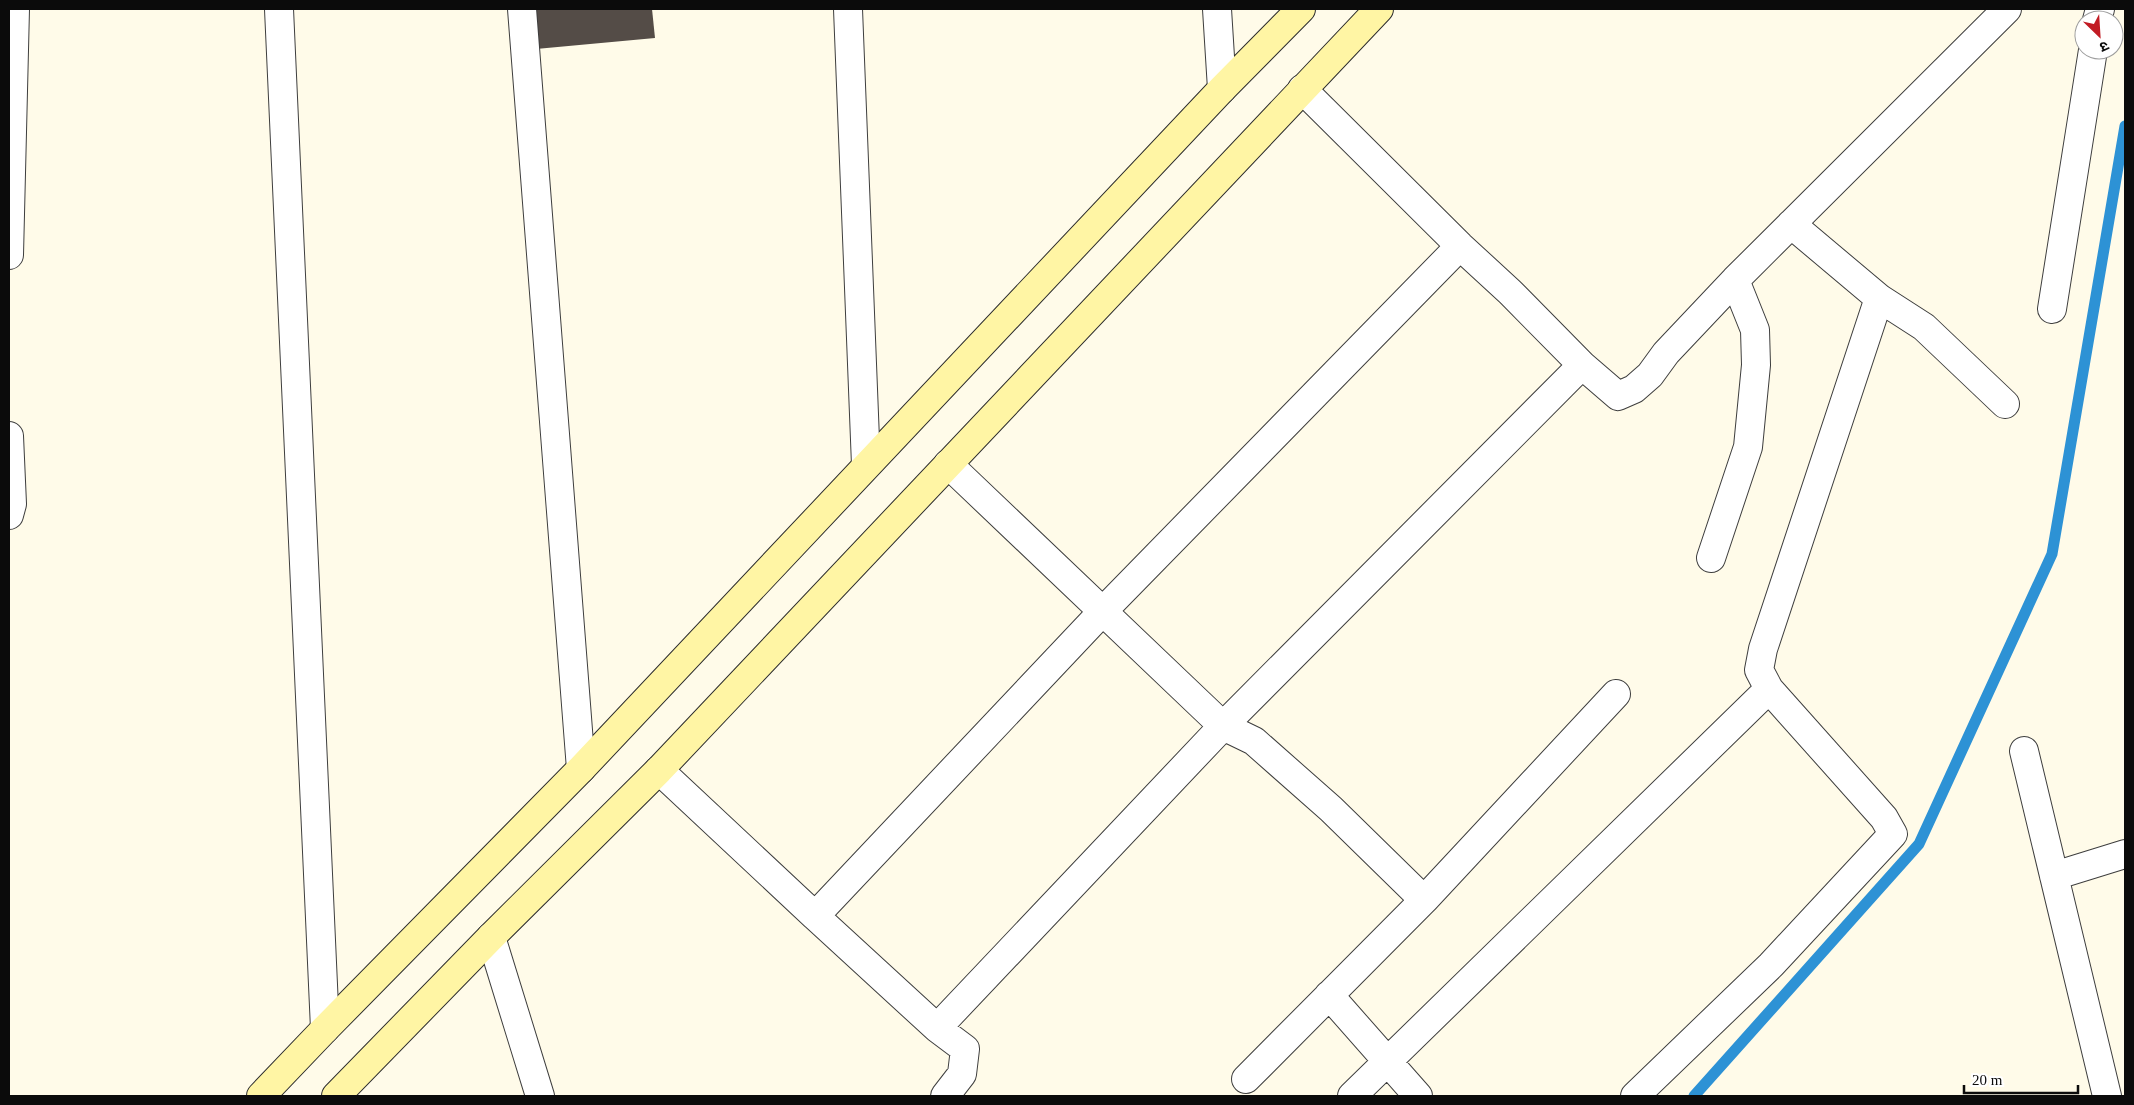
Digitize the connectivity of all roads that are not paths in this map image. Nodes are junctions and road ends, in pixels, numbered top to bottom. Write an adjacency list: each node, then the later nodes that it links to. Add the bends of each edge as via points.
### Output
1 (15, 9): 14 (street)
2 (279, 9): 39 (street)
3 (522, 9): 30 (street)
4 (848, 9): 22 (street)
5 (1217, 9): 10 (street)
6 (1301, 9): 10 (main road)
7 (1379, 9): 11 (main road)
8 (2007, 9): 12 (street)
9 (2091, 60): 17 (street)
10 (1222, 89): 22 (main road)
11 (1302, 89): 13 (street); 21 (main road)
12 (1791, 224): 15 (street); 16 (street)
13 (1460, 246): 18 (street); 25 (street)
14 (9, 255)
15 (1735, 280): 18 (street, via 1634,389 1618,396); 24 (street, via 1755,330 1756,365 1748,447)
16 (1879, 298): 19 (street, via 1924,327); 26 (street, via 1763,649 1759,670)
17 (2052, 309)
18 (1582, 365): 28 (street)
19 (2005, 404)
20 (9, 436): 23 (street, via 12,504)
21 (948, 464): 25 (street); 31 (main road)
22 (866, 465): 30 (main road)
23 (9, 515)
24 (1711, 558)
25 (1103, 611): 28 (street); 35 (street)
26 (1768, 689): 40 (street); 48 (street, via 1884,818 1893,834 1770,966)
27 (1616, 694): 34 (street)
28 (1223, 726): 34 (street, via 1254,741 1331,809); 38 (street)
29 (2024, 751): 33 (street)
30 (581, 769): 39 (main road)
31 (659, 770): 35 (street); 36 (main road)
32 (2125, 854): 33 (street)
33 (2054, 876): 49 (street)
34 (1424, 900): 37 (street)
35 (815, 916): 38 (street)
36 (491, 937): 43 (main road); 44 (street)
37 (1329, 995): 40 (street); 41 (street)
38 (937, 1028): 45 (street, via 965,1049 962,1074)
39 (325, 1029): 42 (main road)
40 (1388, 1062): 46 (street); 47 (street)
41 (1246, 1079)
42 (262, 1096)
43 (336, 1096)
44 (540, 1096)
45 (945, 1096)
46 (1352, 1096)
47 (1418, 1096)
48 (1635, 1096)
49 (2107, 1096)

